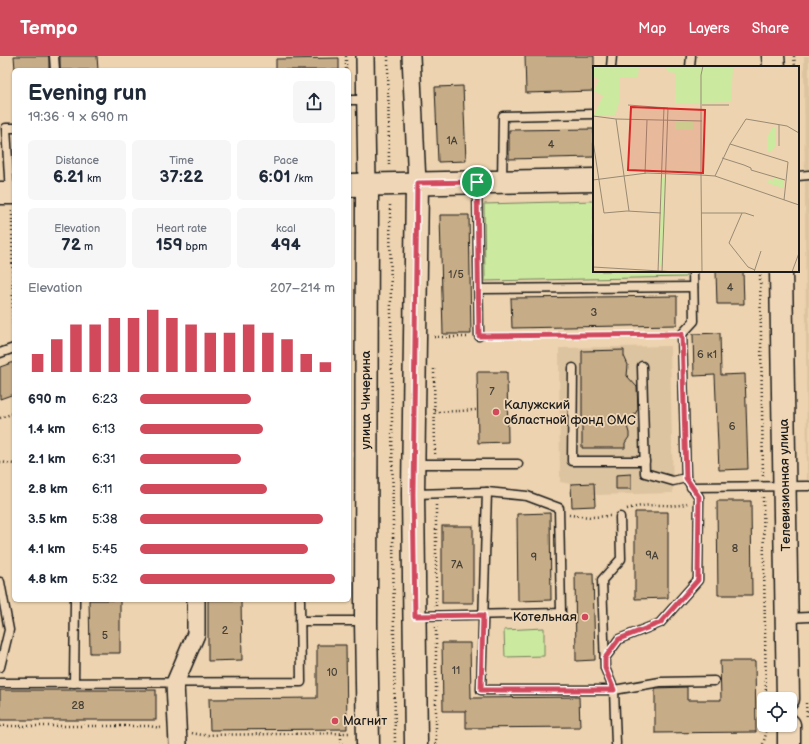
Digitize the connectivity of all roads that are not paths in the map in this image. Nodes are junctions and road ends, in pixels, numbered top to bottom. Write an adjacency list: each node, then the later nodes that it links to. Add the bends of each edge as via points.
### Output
1 (54, 56): 8 (lane)
2 (365, 56): 9 (street, улица Чичерина)
3 (411, 56): 17 (street)
4 (612, 56): 6 (lane)
5 (773, 56): 7 (street)
6 (611, 66)
7 (774, 66)
8 (55, 68)
9 (357, 100): 18 (street, улица Чичерина)
10 (593, 114): 16 (lane, via 503,116)
11 (12, 128): 19 (lane, via 6,128)
12 (809, 175): 13 (lane)
13 (799, 176)
14 (593, 180): 16 (street)
15 (477, 182): 16 (street); 17 (street); 23 (lane)
16 (502, 182)
17 (417, 183): 18 (street); 30 (street)
18 (358, 185): 48 (street, улица Чичерина)
19 (9, 196)
20 (693, 272): 22 (lane)
21 (781, 272): 33 (street, Телевизионная улица)
22 (693, 287): 23 (lane); 32 (lane, via 694,321 682,334)
23 (479, 289): 24 (lane)
24 (479, 336)
25 (12, 349): 26 (lane)
26 (0, 353)
27 (642, 366): 29 (lane)
28 (573, 368): 29 (lane, via 572,461)
29 (644, 461): 32 (lane, via 645,473 673,481)
30 (424, 464): 31 (lane); 37 (street)
31 (518, 464)
32 (686, 478): 35 (lane)
33 (785, 486): 34 (lane); 35 (lane); 45 (street, Телевизионная улица)
34 (809, 486)
35 (691, 487): 49 (lane, via 699,497 698,580 660,623 619,639)
36 (487, 492): 37 (lane); 43 (lane); 43 (lane, via 528,496 559,508 561,613)
37 (413, 494): 44 (street)
38 (620, 517): 49 (lane, via 621,559 602,580)
39 (0, 582): 50 (lane, via 9,630)
40 (75, 602): 53 (lane)
41 (196, 602): 54 (street, via 196,634)
42 (300, 602): 47 (lane)
43 (483, 615): 44 (lane); 55 (lane, via 481,690)
44 (425, 616): 60 (street)
45 (787, 618): 46 (lane); 56 (street, Телевизионная улица)
46 (809, 618)
47 (300, 621): 48 (lane); 54 (lane, via 301,682)
48 (366, 621): 59 (street, улица Чичерина)
49 (605, 658): 55 (lane, via 605,668)
50 (0, 667)
51 (714, 681): 55 (lane, via 660,682)
52 (0, 683): 53 (lane)
53 (74, 683): 54 (lane)
54 (176, 683): 58 (street)
55 (614, 690): 61 (lane)
56 (788, 692)
57 (788, 732): 62 (street)
58 (178, 744)
59 (368, 744)
60 (416, 744)
61 (616, 744)
62 (789, 744)

